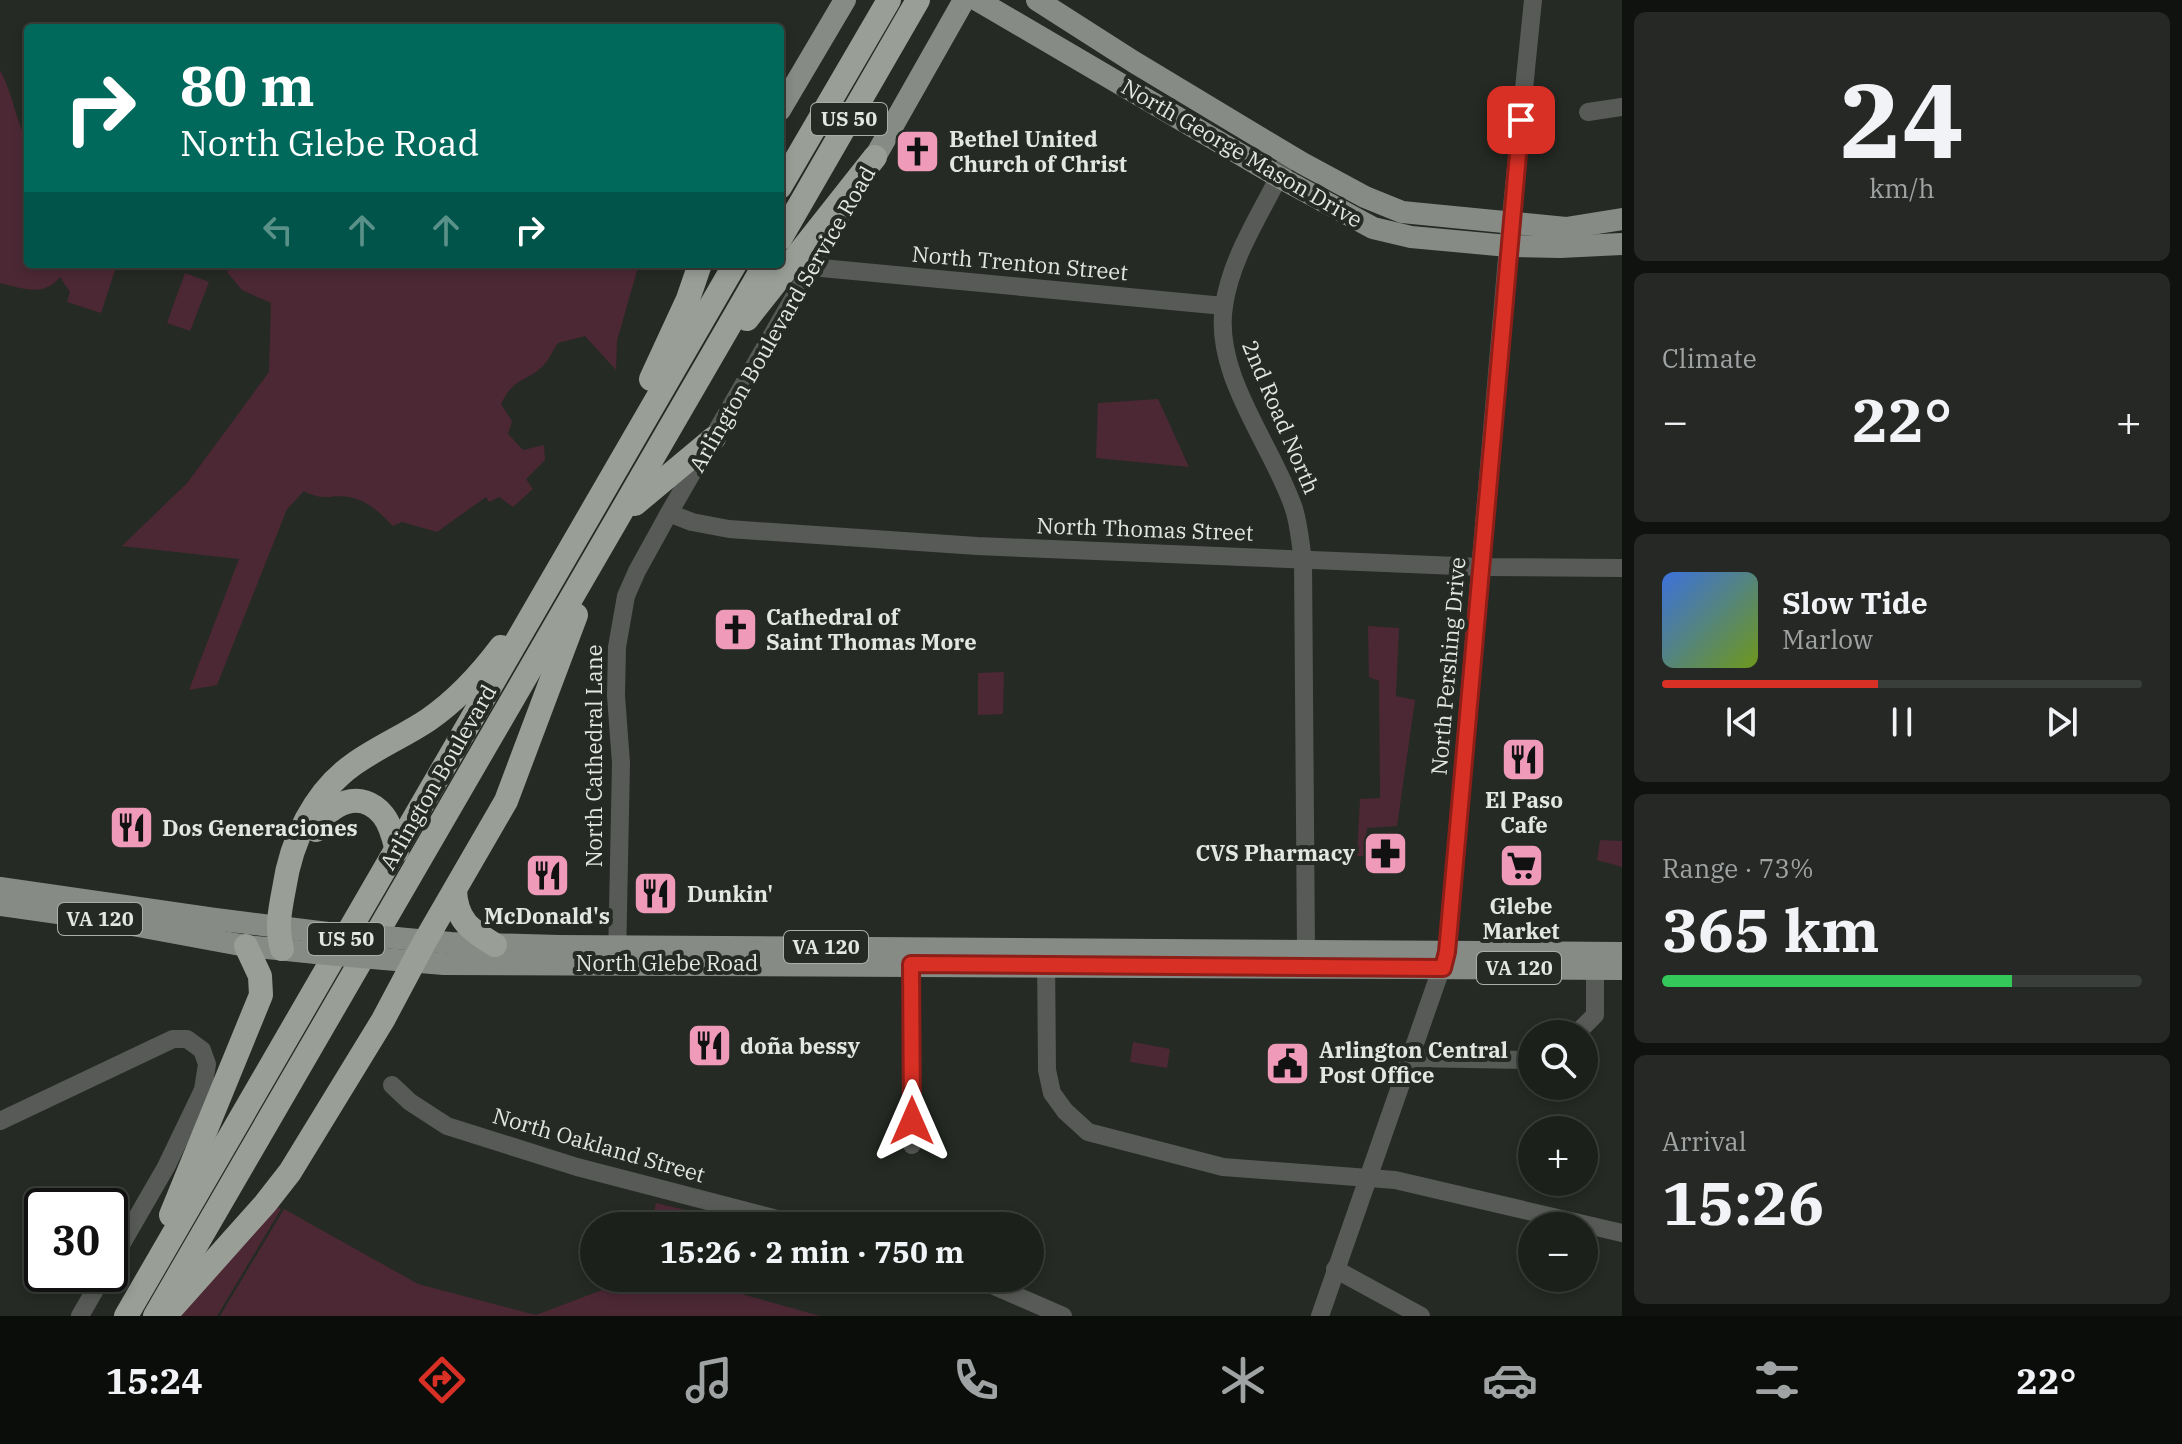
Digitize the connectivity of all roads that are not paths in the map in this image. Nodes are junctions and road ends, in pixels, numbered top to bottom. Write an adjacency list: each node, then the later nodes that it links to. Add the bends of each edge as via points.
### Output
1 (845, 0): 8 (main road)
2 (889, 0): 14 (highway, US 50)
3 (918, 0): 17 (highway, US 50)
4 (964, 0): 12 (main road, Arlington Boulevard Service Road)
5 (977, 0): 13 (main road, North George Mason Drive)
6 (1037, 0): 11 (main road, North George Mason Drive)
7 (1533, 0): 16 (street, North Pershing Drive)
8 (784, 103)
9 (1622, 107): 10 (street)
10 (1588, 112)
11 (1289, 155): 13 (street, 2nd Road North); 16 (main road, North George Mason Drive, via 1402,212)
12 (875, 157): 20 (street, Arlington Boulevard Service Road); 25 (highway)
13 (1279, 177): 19 (main road, North George Mason Drive, via 1373,228); 24 (street, 2nd Road North, via 1237,260)
14 (784, 180)
15 (1622, 219): 16 (main road, North George Mason Drive, via 1566,228)
16 (1511, 222): 19 (street, North Pershing Drive)
17 (784, 232)
18 (1622, 244): 19 (main road, North George Mason Drive)
19 (1508, 246): 33 (street, North Pershing Drive)
20 (811, 267): 24 (street, North Trenton Street); 26 (street, Arlington Boulevard Service Road)
21 (698, 268): 27 (highway, via 672,337 617,447)
22 (733, 268): 27 (highway, Arlington Boulevard / US 50)
23 (763, 268): 25 (highway, Arlington Boulevard / US 50)
24 (1224, 306): 30 (street, 2nd Road North, via 1223,342 1231,371 1293,507)
25 (704, 370): 29 (highway, Arlington Boulevard / US 50)
26 (714, 438): 28 (street, Arlington Boulevard Service Road); 29 (highway)
27 (617, 467): 31 (highway, Arlington Boulevard / US 50)
28 (669, 513): 30 (street, North Thomas Street, via 711,526 787,534); 47 (street, North Cathedral Lane, via 637,571 620,622)
29 (621, 516): 32 (highway, Arlington Boulevard / US 50)
30 (1303, 560): 33 (street, North Thomas Street); 45 (street, 2nd Road North)
31 (565, 561): 35 (highway, Arlington Boulevard / US 50); 41 (highway, via 467,688 428,720 355,764 322,796 304,824 286,873)
32 (593, 563): 37 (highway, via 512,787); 69 (highway, Arlington Boulevard / US 50)
33 (1481, 567): 34 (street, North Thomas Street); 50 (street, North Pershing Drive)
34 (1622, 568)
35 (397, 851): 41 (highway, via 377,809 359,801 334,806 319,823 306,854); 64 (highway, Arlington Boulevard / US 50)
36 (0, 888): 38 (main road, VA 120)
37 (455, 890): 42 (highway, via 462,921); 44 (highway)
38 (37, 900): 39 (main road, VA 120); 40 (main road, VA 120)
39 (0, 905)
40 (166, 922): 41 (main road, VA 120); 43 (main road, VA 120)
41 (284, 935): 43 (main road, VA 120); 44 (main road, North Glebe Road / VA 120, bridge, via 396,938); 44 (main road, North Glebe Road / VA 120, bridge, via 316,953 384,959)
42 (495, 945): 44 (main road, North Glebe Road / VA 120); 47 (main road, North Glebe Road / VA 120)
43 (246, 946): 64 (highway, via 260,976 261,995)
44 (420, 951): 47 (main road, North Glebe Road / VA 120, via 444,964); 70 (highway, via 290,1172)
45 (1306, 951): 49 (main road, North Glebe Road / VA 120); 50 (main road, North Glebe Road / VA 120)
46 (1622, 953): 51 (main road, North Glebe Road / VA 120)
47 (617, 954): 48 (main road, North Glebe Road / VA 120)
48 (911, 956): 49 (main road, North Glebe Road / VA 120); 58 (street)
49 (1046, 958): 50 (main road, North Glebe Road / VA 120); 59 (street, via 1052,1093 1088,1132 1223,1167)
50 (1445, 960): 51 (main road, North Glebe Road / VA 120); 54 (street, North Pershing Drive)
51 (1595, 961): 52 (main road, North Glebe Road / VA 120); 53 (street, via 1595,1015)
52 (1622, 969)
53 (1590, 1020)
54 (1410, 1058): 55 (street); 59 (street, North Pershing Drive)
55 (1518, 1060)
56 (392, 1085): 60 (street, North Oakland Street, via 447,1126)
57 (0, 1121): 61 (street, via 173,1039 187,1039 202,1050 207,1071 203,1090)
58 (912, 1145)
59 (1367, 1177): 62 (street); 63 (street, North Pershing Drive)
60 (750, 1212)
61 (128, 1233)
62 (1622, 1233)
63 (1335, 1269): 72 (street, North Pershing Drive); 73 (street)
64 (150, 1275): 68 (highway, Arlington Boulevard / US 50)
65 (94, 1292): 67 (street)
66 (1008, 1292): 71 (street)
67 (80, 1316)
68 (126, 1316)
69 (155, 1316)
70 (165, 1316)
71 (1063, 1316)
72 (1320, 1316)
73 (1421, 1316)

